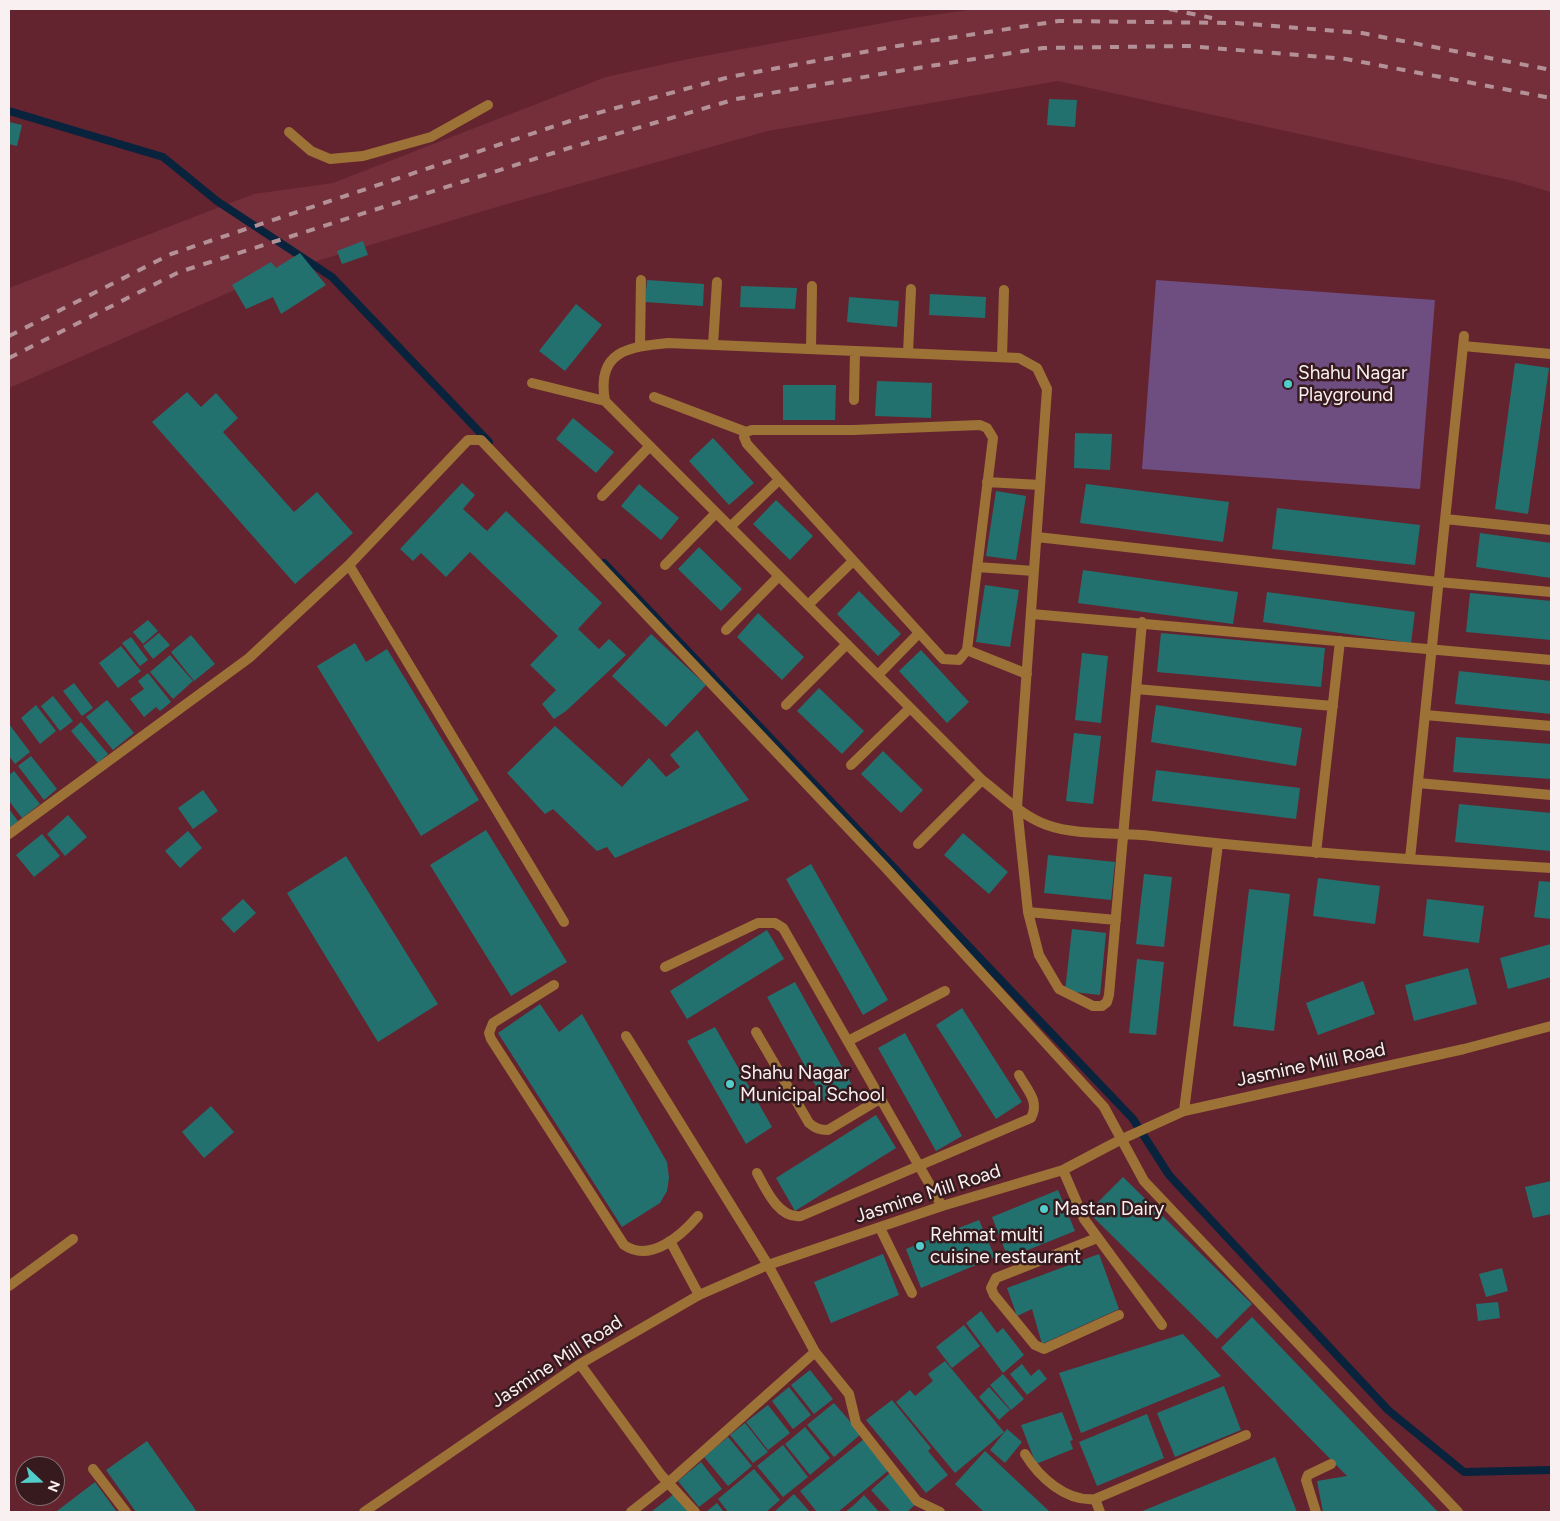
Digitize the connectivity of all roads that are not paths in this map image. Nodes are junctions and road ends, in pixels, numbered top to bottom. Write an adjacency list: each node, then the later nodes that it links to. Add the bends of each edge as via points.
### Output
1 (488, 105): 2 (street, via 431,137 363,156 330,159 311,151)
2 (289, 132)
3 (641, 280): 9 (street)
4 (717, 282): 8 (street)
5 (812, 286): 10 (street)
6 (911, 289): 12 (street)
7 (1004, 290): 14 (street)
8 (713, 345): 9 (street, via 668,342); 10 (street)
9 (640, 346): 18 (street, via 616,354 604,370 602,386)
10 (811, 349): 11 (street)
11 (855, 351): 12 (street); 17 (street)
12 (908, 353): 14 (street)
13 (1551, 354): 26 (street, via 1463,341)
14 (1002, 358): 23 (street, via 1019,358 1037,368 1047,389)
15 (532, 383): 18 (street)
16 (654, 397): 19 (street)
17 (854, 400)
18 (605, 401): 20 (street)
19 (746, 432): 21 (street, via 747,444); 22 (street, via 980,425 987,428 992,438)
20 (650, 446): 24 (street); 25 (street)
21 (779, 480): 27 (street); 30 (street)
22 (987, 482): 23 (street); 33 (street)
23 (1040, 485): 29 (street)
24 (602, 496)
25 (716, 513): 27 (street); 32 (street)
26 (1445, 520): 28 (street); 36 (street)
27 (730, 526): 35 (street)
28 (1551, 530)
29 (1037, 537): 34 (street); 36 (street)
30 (853, 561): 38 (street); 42 (street)
31 (349, 565): 62 (street, via 249,658); 70 (street); 81 (street, via 468,440 484,442 891,873 1104,1107)
32 (665, 565)
33 (977, 567): 34 (street); 45 (street)
34 (1034, 571): 39 (street)
35 (779, 576): 38 (street); 41 (street)
36 (1438, 582): 37 (street); 46 (street)
37 (1551, 592)
38 (808, 605): 44 (street)
39 (1032, 614): 40 (street); 48 (street)
40 (1142, 622): 43 (street); 50 (street)
41 (726, 630)
42 (919, 634): 45 (street, via 943,659 959,660); 49 (street)
43 (1340, 641): 46 (street); 52 (street)
44 (847, 644): 49 (street); 51 (street)
45 (967, 650): 48 (street)
46 (1431, 650): 47 (street); 54 (street)
47 (1551, 660)
48 (1027, 674): 60 (street)
49 (878, 675): 53 (street)
50 (1136, 689): 52 (street); 61 (street)
51 (786, 704)
52 (1332, 706): 65 (street)
53 (910, 708): 56 (street); 57 (street)
54 (1425, 716): 55 (street); 58 (street)
55 (1551, 726)
56 (851, 765)
57 (982, 780): 60 (street); 63 (street)
58 (1418, 783): 59 (street); 66 (street)
59 (1551, 795)
60 (1017, 807): 61 (street, via 1029,818 1049,826); 68 (street)
61 (1123, 833): 64 (street); 69 (street)
62 (9, 834)
63 (918, 844)
64 (1218, 844): 65 (street); 80 (street)
65 (1316, 853): 66 (street)
66 (1410, 859): 67 (street)
67 (1551, 868)
68 (1028, 912): 69 (street); 69 (street, via 1039,955 1059,988 1092,1006 1102,1006 1109,996)
69 (1116, 920)
70 (564, 922)
71 (665, 968): 77 (street, via 758,923 774,923 783,928)
72 (554, 985): 90 (street, via 493,1023 489,1032 491,1038 624,1245 643,1252)
73 (945, 991): 77 (street)
74 (1551, 1026): 80 (street, Jasmine Mill Road, via 1464,1049)
75 (756, 1032): 79 (street, via 814,1127 828,1130)
76 (626, 1036): 91 (street)
77 (848, 1042): 79 (street)
78 (1019, 1075): 82 (street, via 1034,1100 1036,1109 1031,1118)
79 (880, 1099): 82 (street)
80 (1184, 1111): 81 (street, Jasmine Mill Road)
81 (1120, 1140): 83 (street, Jasmine Mill Road); 112 (street, via 1144,1181)
82 (918, 1165): 84 (street, via 794,1217 777,1205); 85 (street)
83 (1063, 1170): 85 (street, Jasmine Mill Road); 88 (street, via 1084,1219)
84 (757, 1173)
85 (942, 1206): 87 (street, Jasmine Mill Road)
86 (698, 1216): 90 (street)
87 (880, 1228): 91 (street, Jasmine Mill Road); 93 (street)
88 (1097, 1238): 95 (street, via 996,1278 991,1288 1040,1348); 96 (street)
89 (73, 1239): 92 (street)
90 (670, 1241): 94 (street)
91 (768, 1265): 94 (street, Jasmine Mill Road); 97 (street)
92 (9, 1286)
93 (912, 1293)
94 (699, 1295): 98 (street, Jasmine Mill Road)
95 (1119, 1315)
96 (1162, 1325)
97 (815, 1352): 103 (street); 109 (street, via 849,1394 856,1423 921,1505)
98 (580, 1364): 103 (street); 106 (street, Jasmine Mill Road)
99 (1246, 1435): 104 (street)
100 (1025, 1454): 104 (street, via 1036,1471 1060,1488 1081,1500)
101 (1331, 1464): 111 (street, via 1308,1475 1306,1480)
102 (93, 1468): 105 (street)
103 (669, 1482): 107 (street); 108 (street)
104 (1095, 1499): 110 (street)
105 (126, 1512)
106 (364, 1512)
107 (631, 1512)
108 (696, 1512)
109 (940, 1512)
110 (1100, 1512)
111 (1316, 1512)
112 (1458, 1512)

